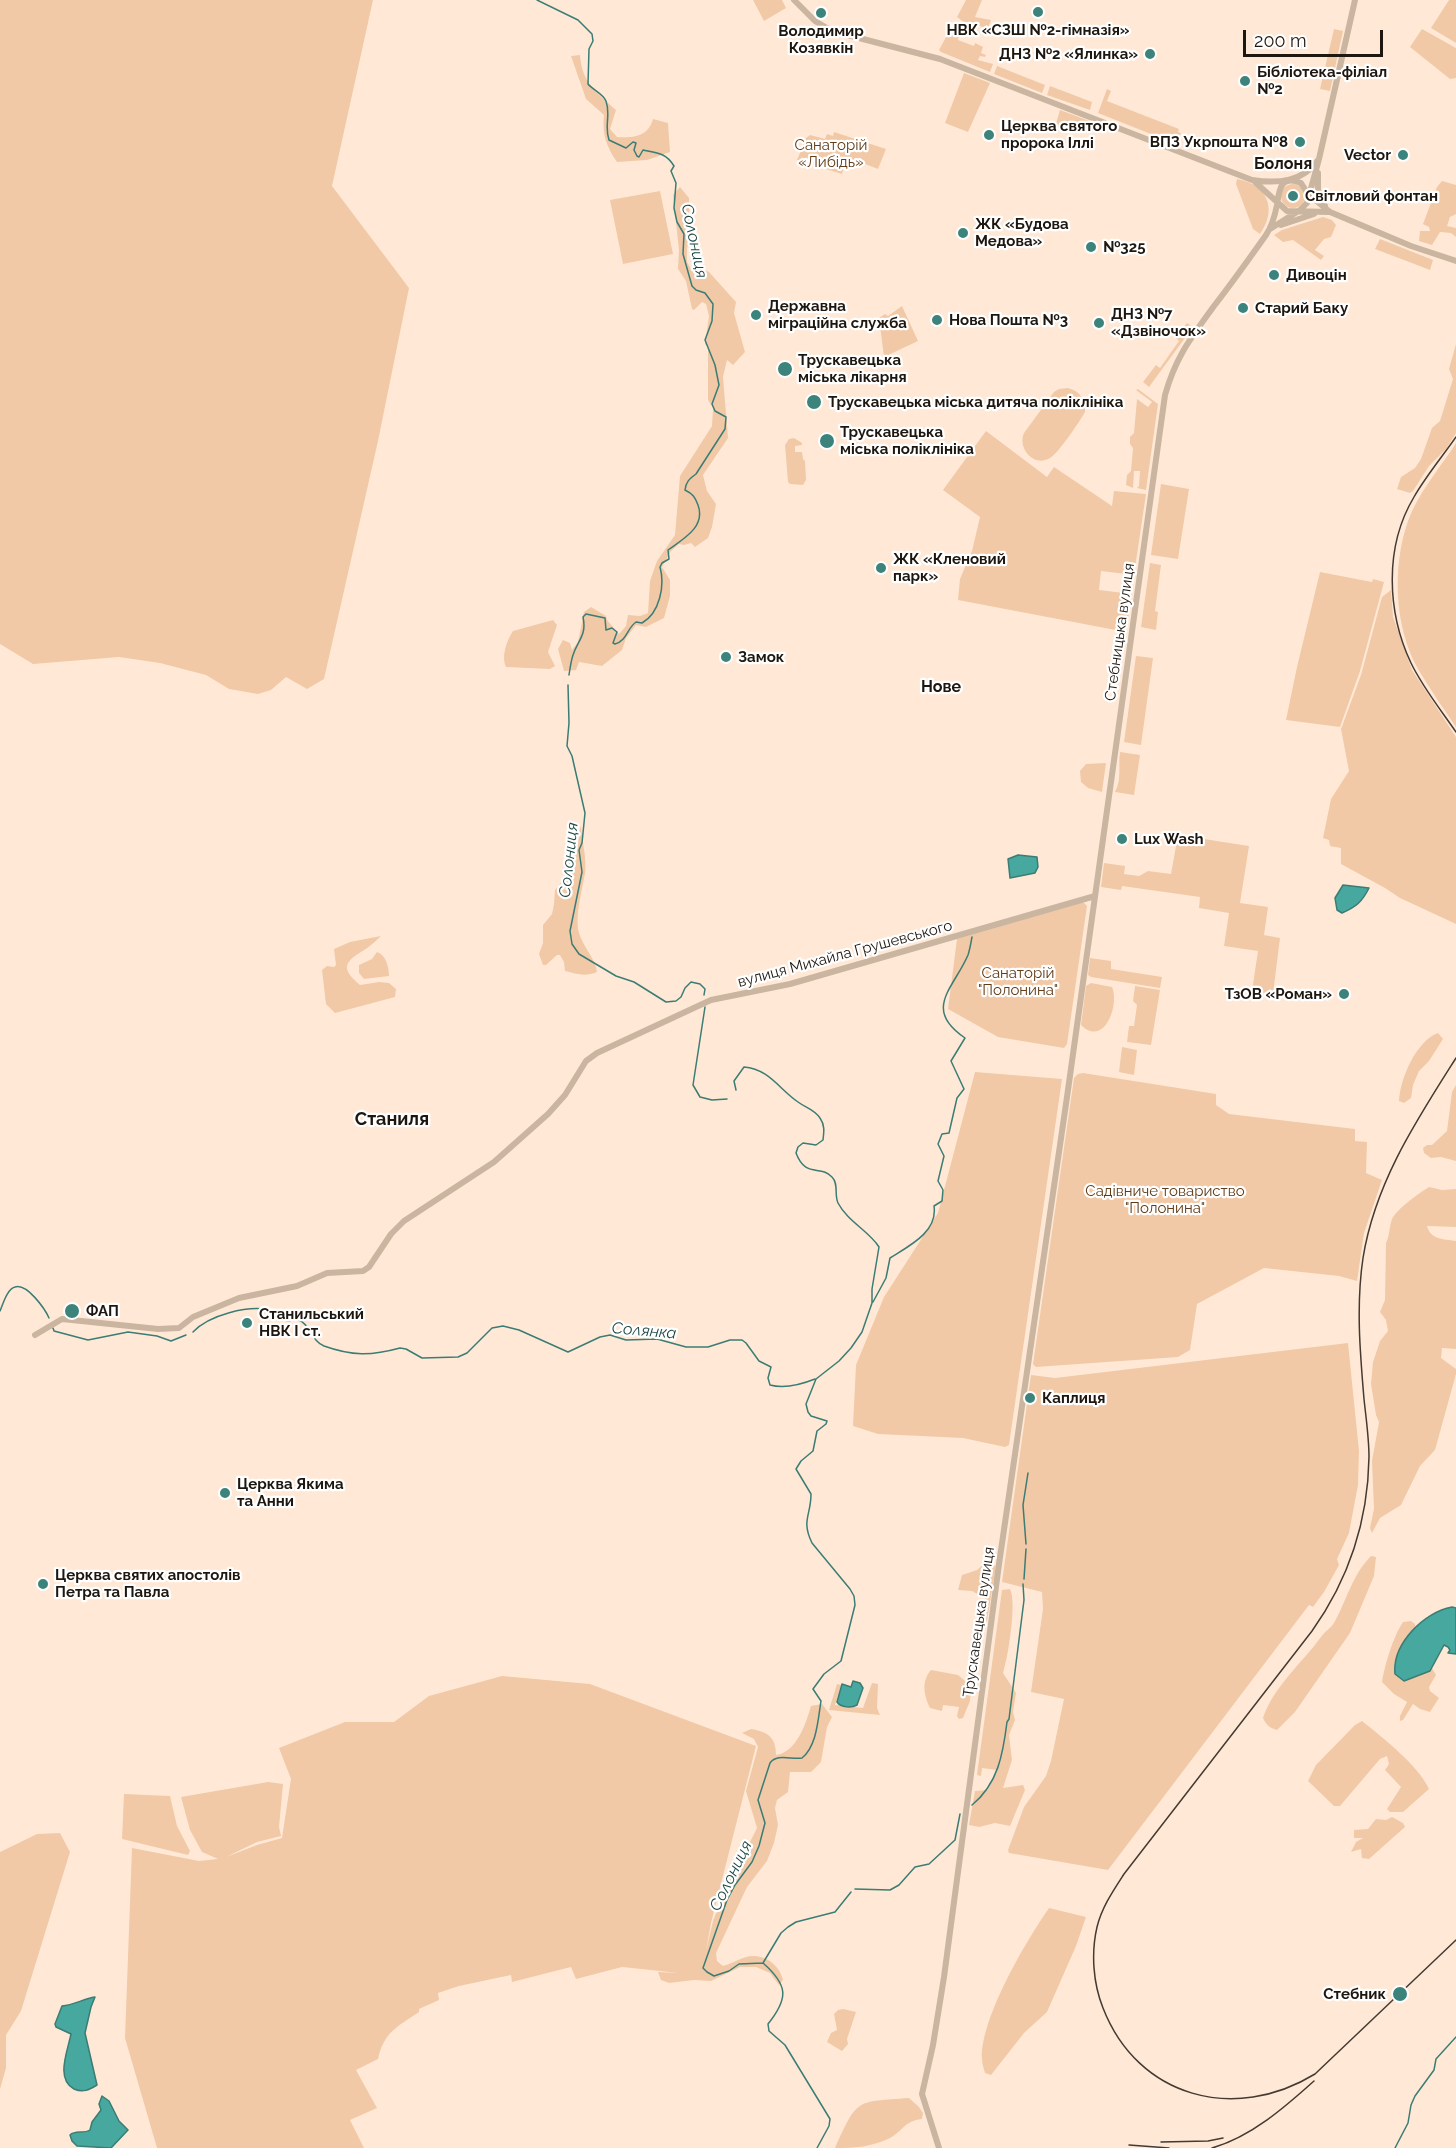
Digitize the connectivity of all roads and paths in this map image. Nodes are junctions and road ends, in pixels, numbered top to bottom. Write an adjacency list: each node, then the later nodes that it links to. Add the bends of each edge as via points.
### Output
1 (794, 0): 4 (street, via 827,29 931,56)
2 (1355, 0): 3 (street)
3 (1319, 159): 5 (street, via 1310,171); 6 (street); 8 (street, via 1317,184)
4 (1252, 180): 5 (street); 7 (street)
5 (1288, 181): 6 (street, via 1301,183); 7 (street, via 1279,189)
6 (1308, 194): 8 (street); 9 (street, via 1304,207)
7 (1278, 201): 9 (street, via 1287,211); 10 (street)
8 (1327, 211): 9 (street); 10 (street); 11 (street)
9 (1296, 212): 10 (street)
10 (1269, 230): 12 (street, Стебницька вулиця, via 1182,351 1165,395)
11 (1456, 261)
12 (1093, 897): 13 (street, Стебницька вулиця); 14 (street, вулиця Михайла Грушевського, via 790,984 711,1000 597,1053 586,1061 548,1114 494,1162 404,1221 363,1271 327,1273 297,1286 239,1298 193,1317 179,1328 62,1319)
13 (1071, 1068): 15 (street, Трускавецька вулиця, via 944,1977 922,2089)
14 (35, 1335)
15 (939, 2148)

